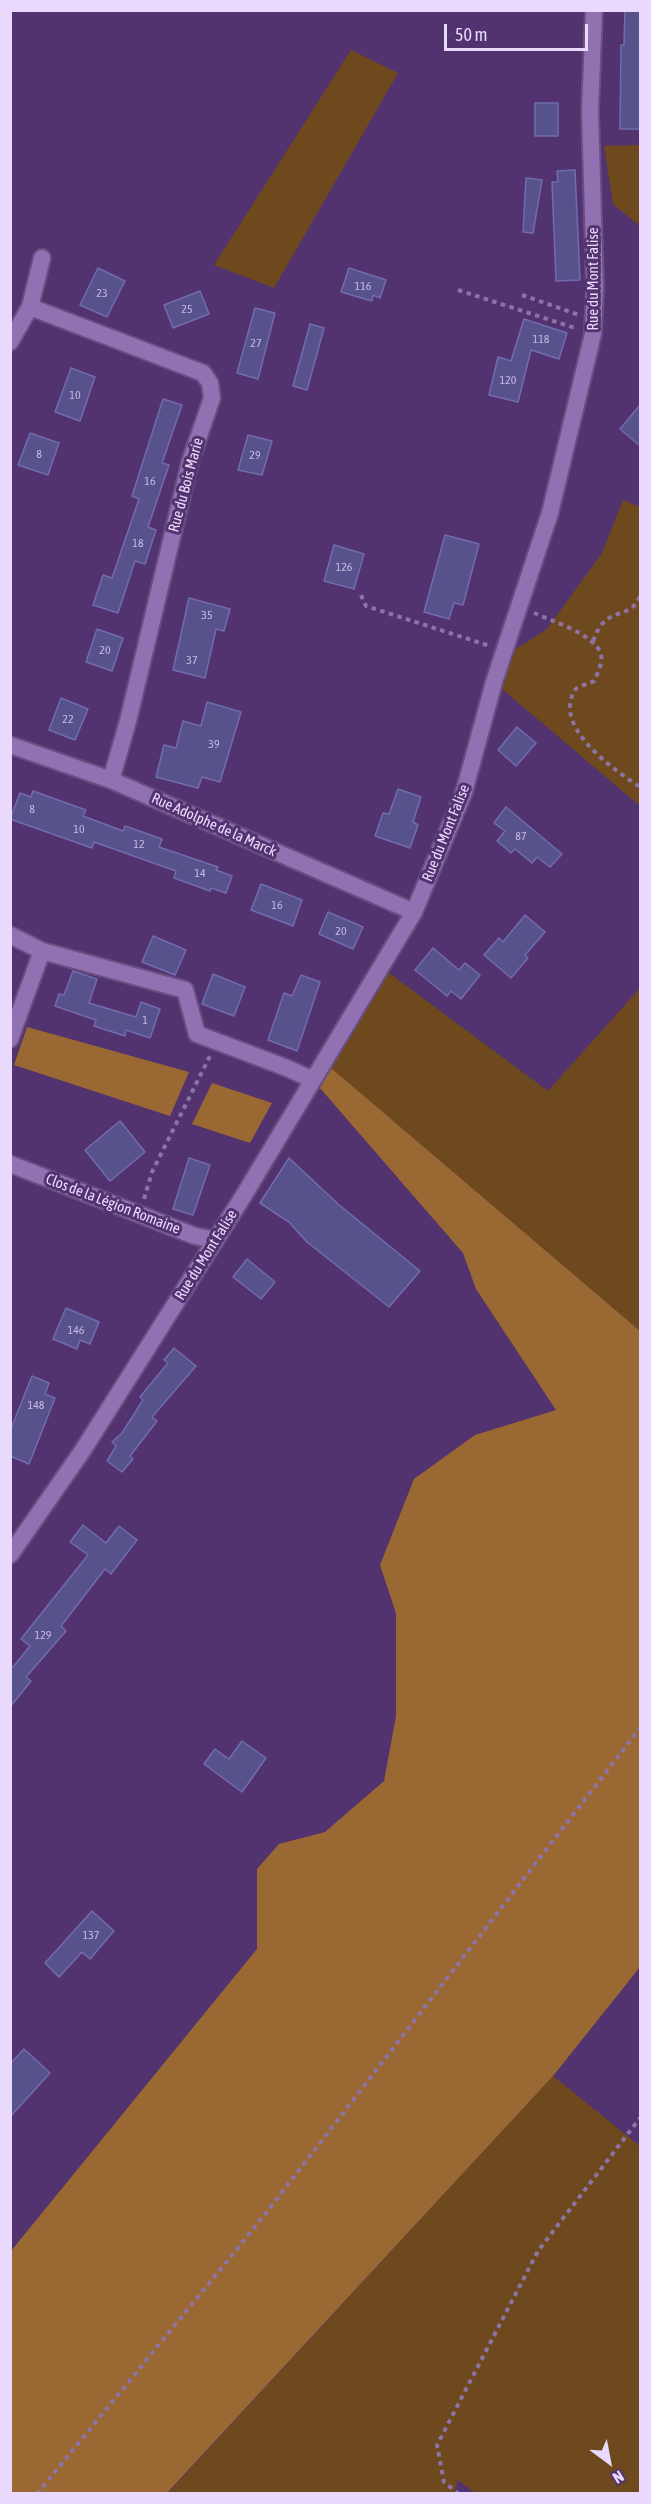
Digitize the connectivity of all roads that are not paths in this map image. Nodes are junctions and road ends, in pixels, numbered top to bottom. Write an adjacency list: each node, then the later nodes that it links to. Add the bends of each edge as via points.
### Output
1 (594, 10): 7 (street, Rue du Mont Falise, via 590,111 593,327 550,513 464,792)
2 (42, 258): 3 (street)
3 (30, 307): 4 (street); 6 (street, Rue du Bois Marie, via 203,373 210,382 212,398 190,462)
4 (10, 342)
5 (10, 745): 6 (street, Rue Adolphe de la Marck)
6 (111, 780): 7 (street, Rue Adolphe de la Marck)
7 (414, 912): 11 (street, Rue du Mont Falise)
8 (10, 935): 9 (street)
9 (42, 951): 10 (street); 11 (street, via 185,990 197,1034)
10 (10, 1039)
11 (313, 1080): 13 (street, Rue du Mont Falise)
12 (10, 1164): 13 (street, Clos de la Légion Romaine, via 195,1236)
13 (216, 1240): 14 (street, Rue du Mont Falise)
14 (10, 1555)

